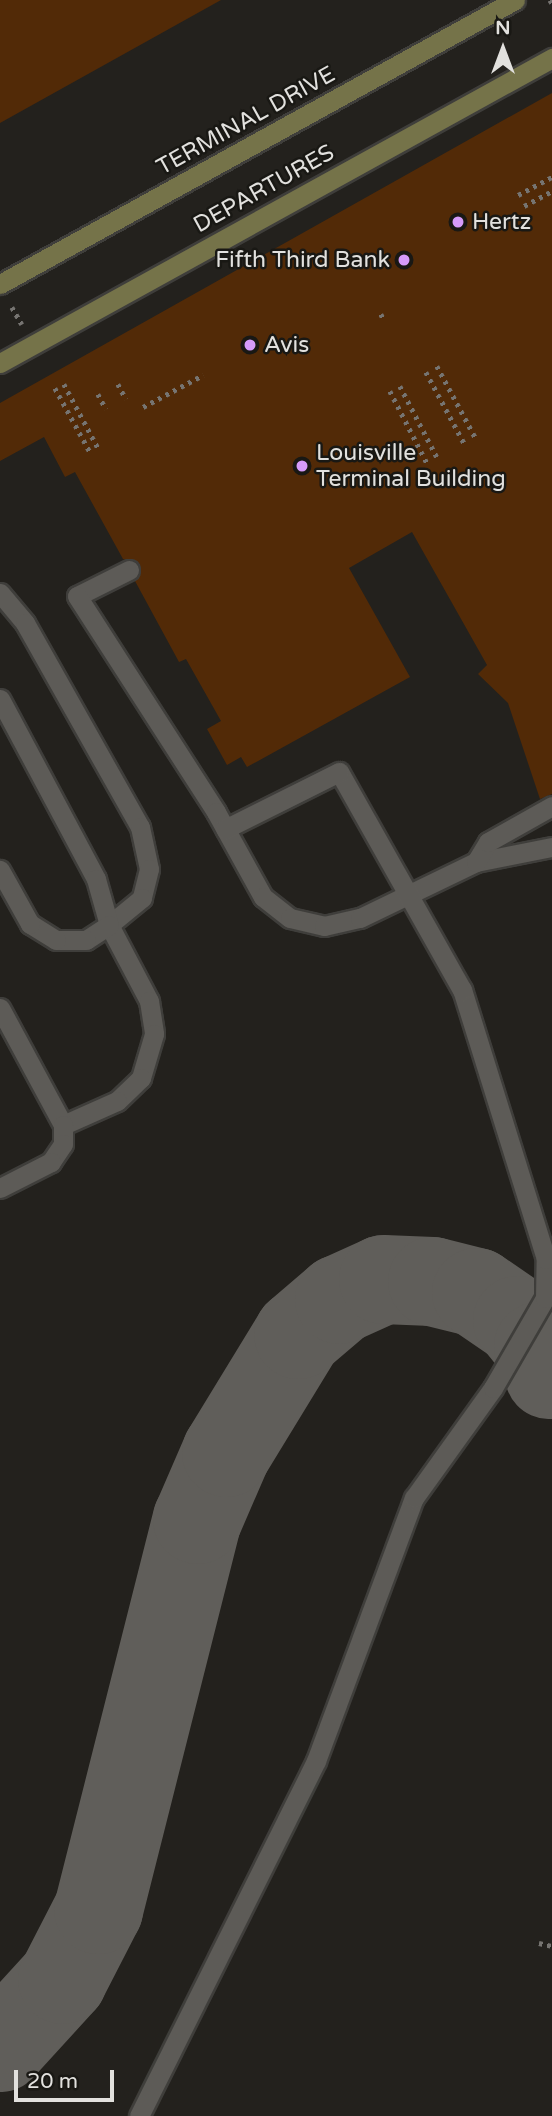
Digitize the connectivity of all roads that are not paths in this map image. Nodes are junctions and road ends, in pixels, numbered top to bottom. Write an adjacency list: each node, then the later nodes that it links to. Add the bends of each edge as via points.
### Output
1 (515, 0): 3 (main road, TERMINAL DRIVE)
2 (552, 58): 4 (main road, DEPARTURES, bridge)
3 (0, 284)
4 (0, 363)
5 (129, 570): 9 (lane, via 77,596)
6 (1, 595): 14 (lane, via 25,623 140,827 149,869 142,898)
7 (0, 699): 14 (lane, via 96,879)
8 (552, 806): 11 (lane, via 488,842)
9 (225, 829): 13 (lane, via 263,897 290,918 336,923); 13 (lane, via 339,772)
10 (552, 846): 11 (lane)
11 (476, 862): 13 (lane)
12 (0, 870): 14 (lane, via 30,924 56,940 86,940)
13 (411, 893): 18 (lane, via 462,990 546,1259)
14 (109, 925): 16 (lane, via 149,1002 154,1034 141,1078 117,1101)
15 (0, 1008): 16 (lane)
16 (63, 1125): 17 (lane, via 63,1144 51,1161)
17 (0, 1188)
18 (546, 1313): 19 (lane, via 414,1498 316,1761)
19 (139, 2116)

